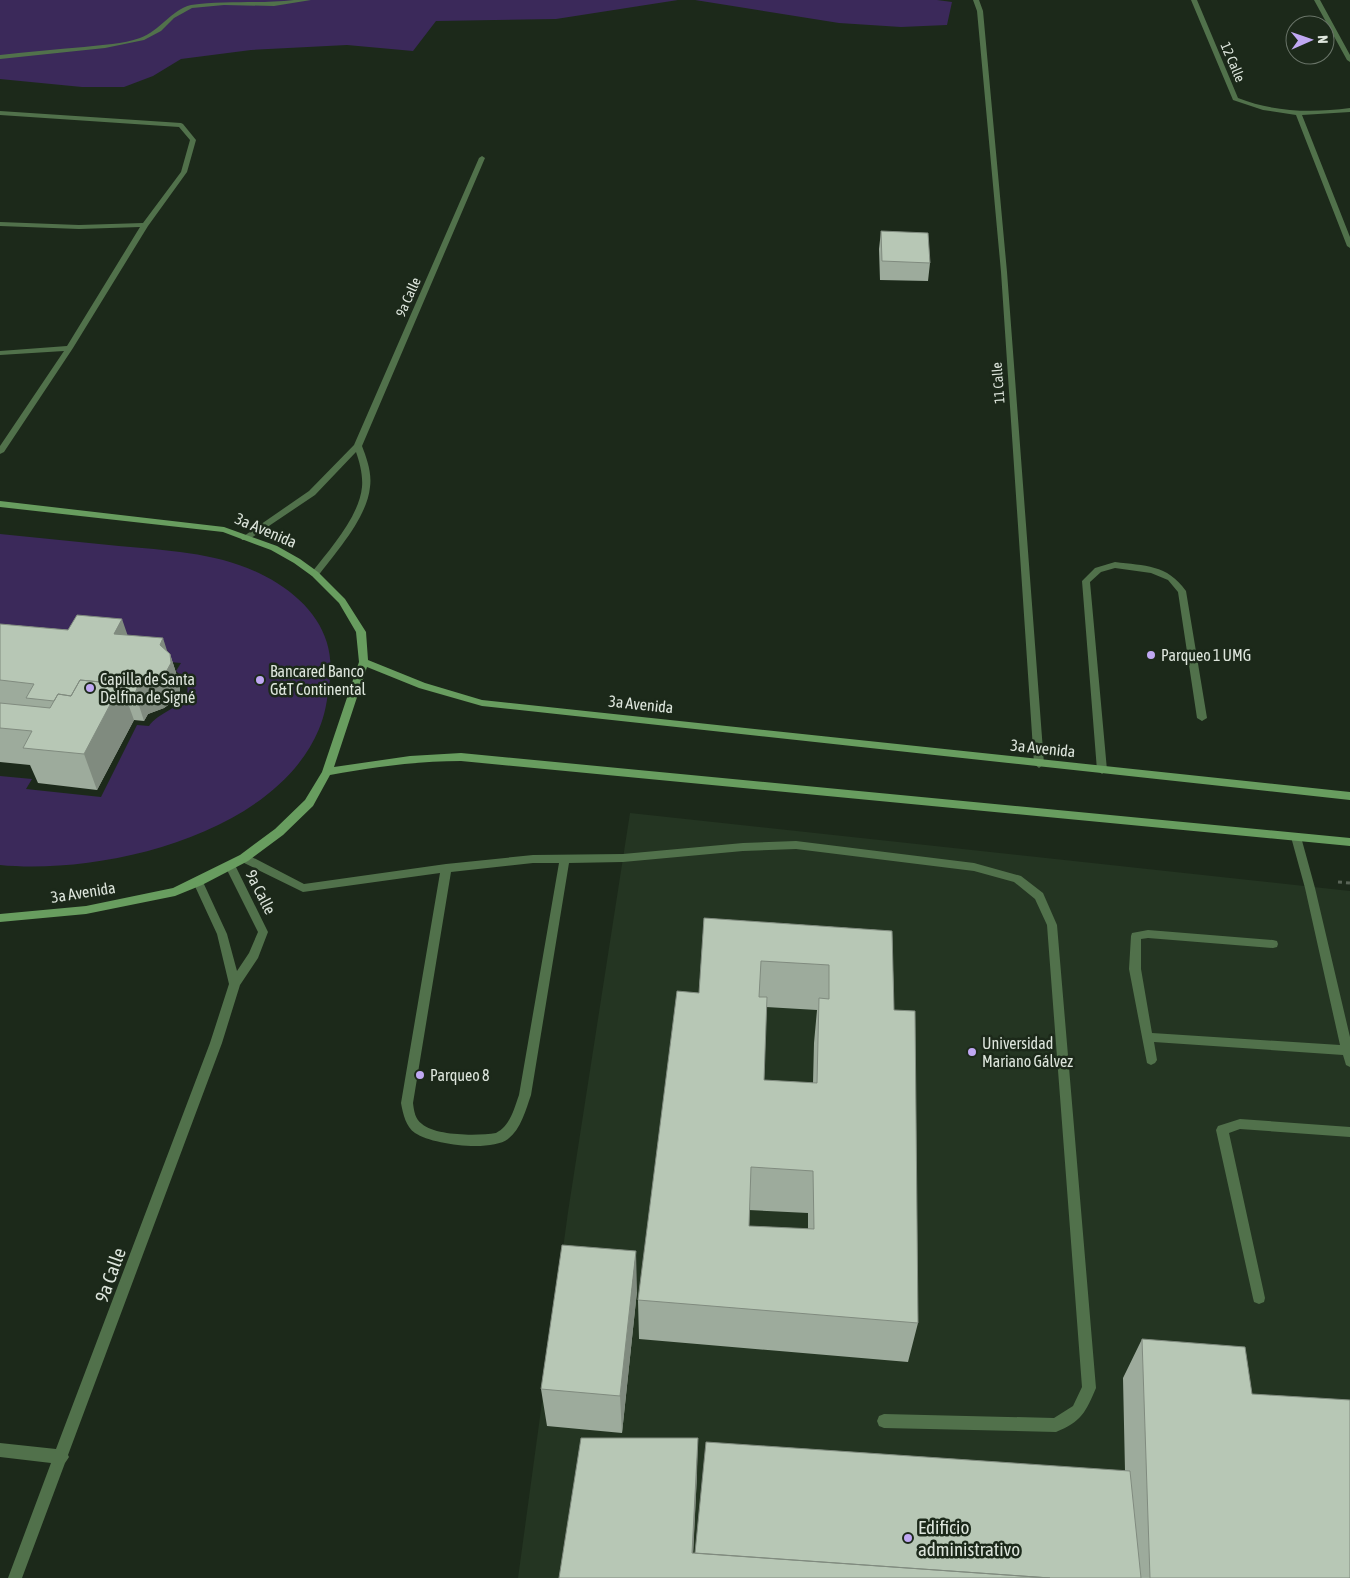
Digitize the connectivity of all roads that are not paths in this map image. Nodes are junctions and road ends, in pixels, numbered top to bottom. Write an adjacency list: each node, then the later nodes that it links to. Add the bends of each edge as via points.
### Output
1 (308, 0): 5 (street, via 191,7 142,40)
2 (976, 0): 23 (street, 11 Calle, via 980,11 1004,272)
3 (1194, 0): 9 (street, 12 Calle, via 1235,99 1250,106)
4 (1318, 0): 6 (street)
5 (0, 56)
6 (1350, 60)
7 (1350, 110): 9 (street, 12 Calle)
8 (0, 113): 12 (street, via 180,125 193,140 184,172)
9 (1299, 114): 13 (street)
10 (482, 158): 16 (street, 9a Calle)
11 (0, 224): 12 (street)
12 (145, 225): 14 (street)
13 (1350, 246)
14 (69, 348): 15 (street); 17 (street)
15 (0, 353)
16 (358, 446): 19 (street, 9a Calle, via 312,494); 20 (street, via 365,467 366,489 356,514)
17 (0, 452)
18 (0, 504): 19 (street, 3a Avenida, via 224,530)
19 (245, 538): 20 (street, 3a Avenida, via 274,548)
20 (315, 574): 21 (street, 3a Avenida, via 342,600 360,632)
21 (364, 662): 23 (street, 3a Avenida, via 435,691 482,703); 25 (street, 3a Avenida)
22 (1202, 718): 24 (street, via 1182,591 1172,578 1153,570 1115,565 1098,570 1086,581)
23 (1039, 764): 24 (street, 3a Avenida)
24 (1102, 770): 26 (street, 3a Avenida)
25 (327, 772): 27 (street, via 427,756 461,757); 29 (street, 3a Avenida, via 309,803 279,832)
26 (1350, 796)
27 (1296, 837): 28 (street); 38 (street)
28 (1350, 842)
29 (244, 858): 31 (street, 3a Avenida); 32 (street, via 303,888)
30 (565, 858): 32 (street); 32 (street, via 525,1095 518,1114 503,1136 490,1140 421,1131 409,1119 407,1103); 42 (street, via 623,858 796,845 974,867 1017,879 1039,896 1052,925 1089,1388 1078,1411 1056,1425)
31 (230, 866): 33 (street, 3a Avenida); 36 (street, 9a Calle, via 263,932 254,955)
32 (446, 868)
33 (198, 882): 34 (street, 3a Avenida, via 175,892 86,910); 36 (street, via 222,934)
34 (0, 918)
35 (1273, 944): 37 (street, via 1148,934 1136,936 1135,969)
36 (235, 984): 44 (street, 9a Calle)
37 (1147, 1037): 38 (street); 39 (street)
38 (1349, 1055)
39 (1151, 1060)
40 (1350, 1132): 41 (street, via 1240,1124 1222,1130)
41 (1260, 1298)
42 (884, 1420)
43 (0, 1450): 44 (street)
44 (62, 1457): 45 (street, 9a Calle)
45 (15, 1578)

